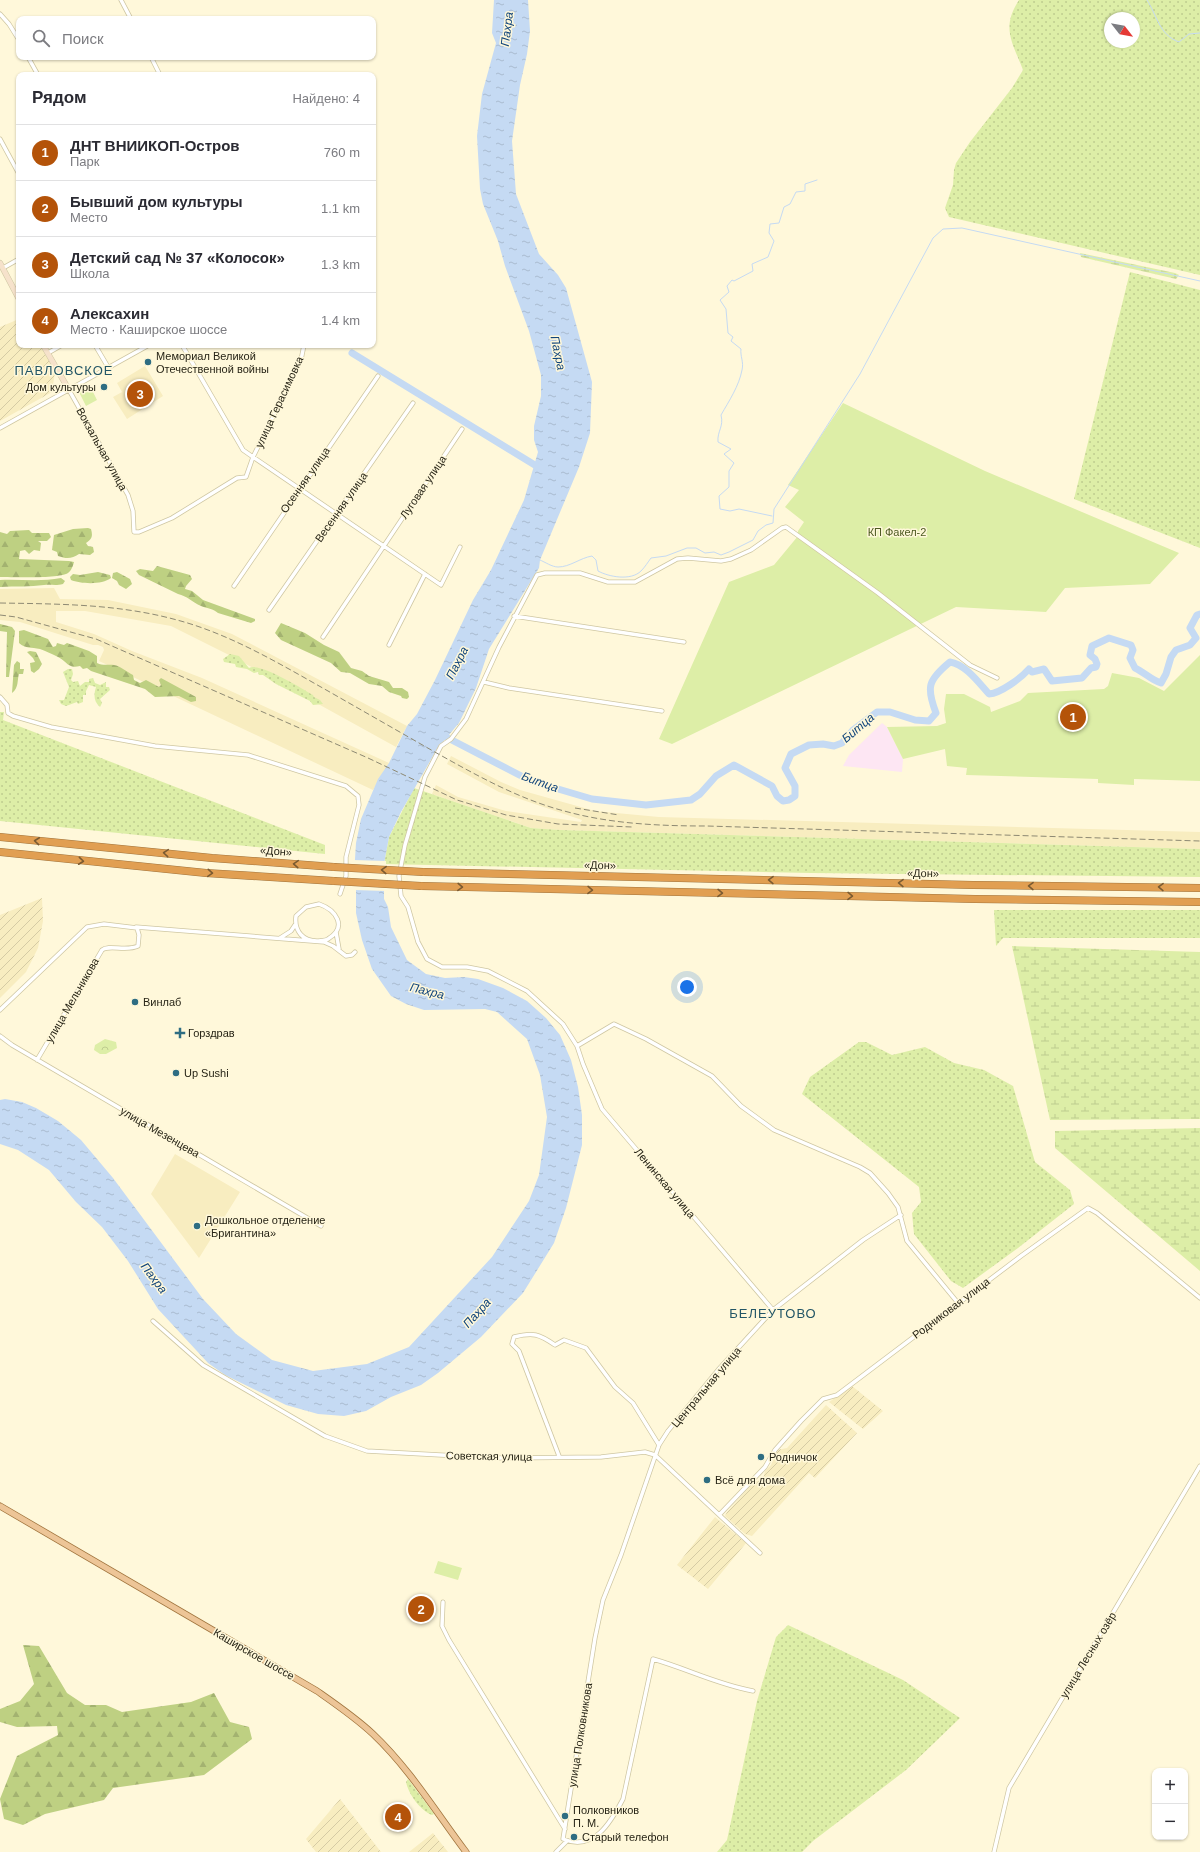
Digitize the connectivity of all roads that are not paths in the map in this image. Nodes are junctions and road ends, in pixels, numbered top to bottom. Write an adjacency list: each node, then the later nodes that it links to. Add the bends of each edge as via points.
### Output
1 (121, 0): 3 (street)
2 (0, 14): 4 (street)
3 (129, 16)
4 (16, 35)
5 (30, 60): 7 (street)
6 (152, 60): 8 (street)
7 (36, 72)
8 (158, 72)
9 (0, 139): 10 (street)
10 (16, 168)
11 (16, 260): 12 (street)
12 (1, 266): 13 (street)
13 (16, 294)
14 (46, 348): 20 (street, Вокзальная улица)
15 (57, 348): 20 (street)
16 (97, 348): 21 (street)
17 (144, 348): 21 (street)
18 (184, 348): 27 (street, via 242,450)
19 (303, 348): 27 (street, улица Герасимовка, via 301,360)
20 (48, 353): 23 (street, Вокзальная улица)
21 (108, 368): 23 (street)
22 (378, 376): 28 (street, Осенняя улица)
23 (68, 390): 25 (street); 30 (street, Вокзальная улица, via 128,495 133,511 134,532)
24 (413, 403): 29 (street, Весенняя улица)
25 (0, 428)
26 (462, 429): 31 (street, Луговая улица)
27 (253, 457): 28 (street); 30 (street, улица Герасимовка, via 246,477 237,478 172,518)
28 (298, 489): 29 (street); 34 (street, Осенняя улица)
29 (337, 513): 31 (street); 35 (street, Весенняя улица)
30 (139, 532)
31 (384, 546): 33 (street); 37 (street, Луговая улица)
32 (460, 547): 33 (street, via 441,585)
33 (425, 574): 39 (street)
34 (234, 586)
35 (269, 610)
36 (514, 616): 38 (street); 40 (street, Ленинская улица, via 537,576 545,572 580,573 608,582 635,582 677,559 731,559 786,528 878,593 970,665); 41 (street, Ленинская улица)
37 (323, 637)
38 (684, 642)
39 (389, 645)
40 (997, 678)
41 (484, 682): 43 (street); 58 (street, Ленинская улица, via 466,719 451,739 441,746 425,777 405,845 399,876 401,896 408,907 418,942 427,959 442,968 467,967 488,971 527,991 563,1024)
42 (0, 698): 47 (street, via 7,705 8,713 13,716 52,727 156,746 248,754 346,786 358,796 359,805 346,856 346,876)
43 (662, 712)
44 (0, 837): 46 (highway, «Дон», one-way to 44, bridge, via 423,872 181,855)
45 (0, 852): 48 (highway, one-way to 48, bridge, via 206,873 422,886)
46 (1200, 888)
47 (340, 894)
48 (1200, 902)
49 (295, 924): 51 (street, via 298,912 319,904 336,914); 52 (street, via 291,931); 53 (street, via 305,939)
50 (133, 927): 52 (street); 56 (street, via 98,924 83,929); 59 (street, улица Мельникова, via 139,931 138,946 131,949 103,948)
51 (336, 932): 53 (street, via 327,940); 54 (street)
52 (280, 938): 53 (street)
53 (314, 941): 54 (street, via 324,942)
54 (339, 949): 55 (street, via 346,956)
55 (355, 952)
56 (0, 1010)
57 (0, 1036): 59 (street, улица Мезенцева)
58 (577, 1046): 60 (street, via 614,1024 646,1039 712,1076 741,1106 774,1130 870,1173 888,1193); 64 (street, Ленинская улица, via 602,1109)
59 (37, 1060): 61 (street, улица Мезенцева)
60 (901, 1215): 63 (street, via 907,1241); 64 (street, Центральная улица, via 863,1240)
61 (321, 1226)
62 (1200, 1298): 63 (street, Родниковая улица, via 1088,1208)
63 (958, 1303): 71 (street, Родниковая улица, via 837,1395 824,1399 775,1450 765,1467)
64 (773, 1310): 66 (street, Центральная улица, via 718,1370)
65 (153, 1321): 68 (street, Советская улица, via 203,1366 325,1436 367,1451 496,1458)
66 (659, 1445): 67 (street, Центральная улица); 68 (street, via 633,1403 615,1387 586,1348 564,1340 556,1345 543,1336 529,1333 514,1337 512,1344 518,1351)
67 (655, 1455): 68 (street, Советская улица, via 645,1452 601,1457); 71 (street); 74 (street, Центральная улица, via 622,1555 603,1600)
68 (559, 1456)
69 (1200, 1466): 80 (street, улица Лесных озёр, via 1009,1788)
70 (0, 1506): 78 (main road, Каширское шоссе, via 317,1691 341,1708 389,1751)
71 (720, 1514): 72 (street)
72 (760, 1553)
73 (443, 1602): 76 (street, via 442,1626 449,1640)
74 (598, 1622): 76 (street, улица Полковникова)
75 (753, 1691): 77 (street, via 714,1682 678,1666 654,1660 623,1799 613,1817 591,1842 579,1844)
76 (565, 1829): 77 (street, улица Полковникова, via 563,1839)
77 (567, 1841): 79 (street)
78 (466, 1852)
79 (556, 1852)
80 (994, 1852)

